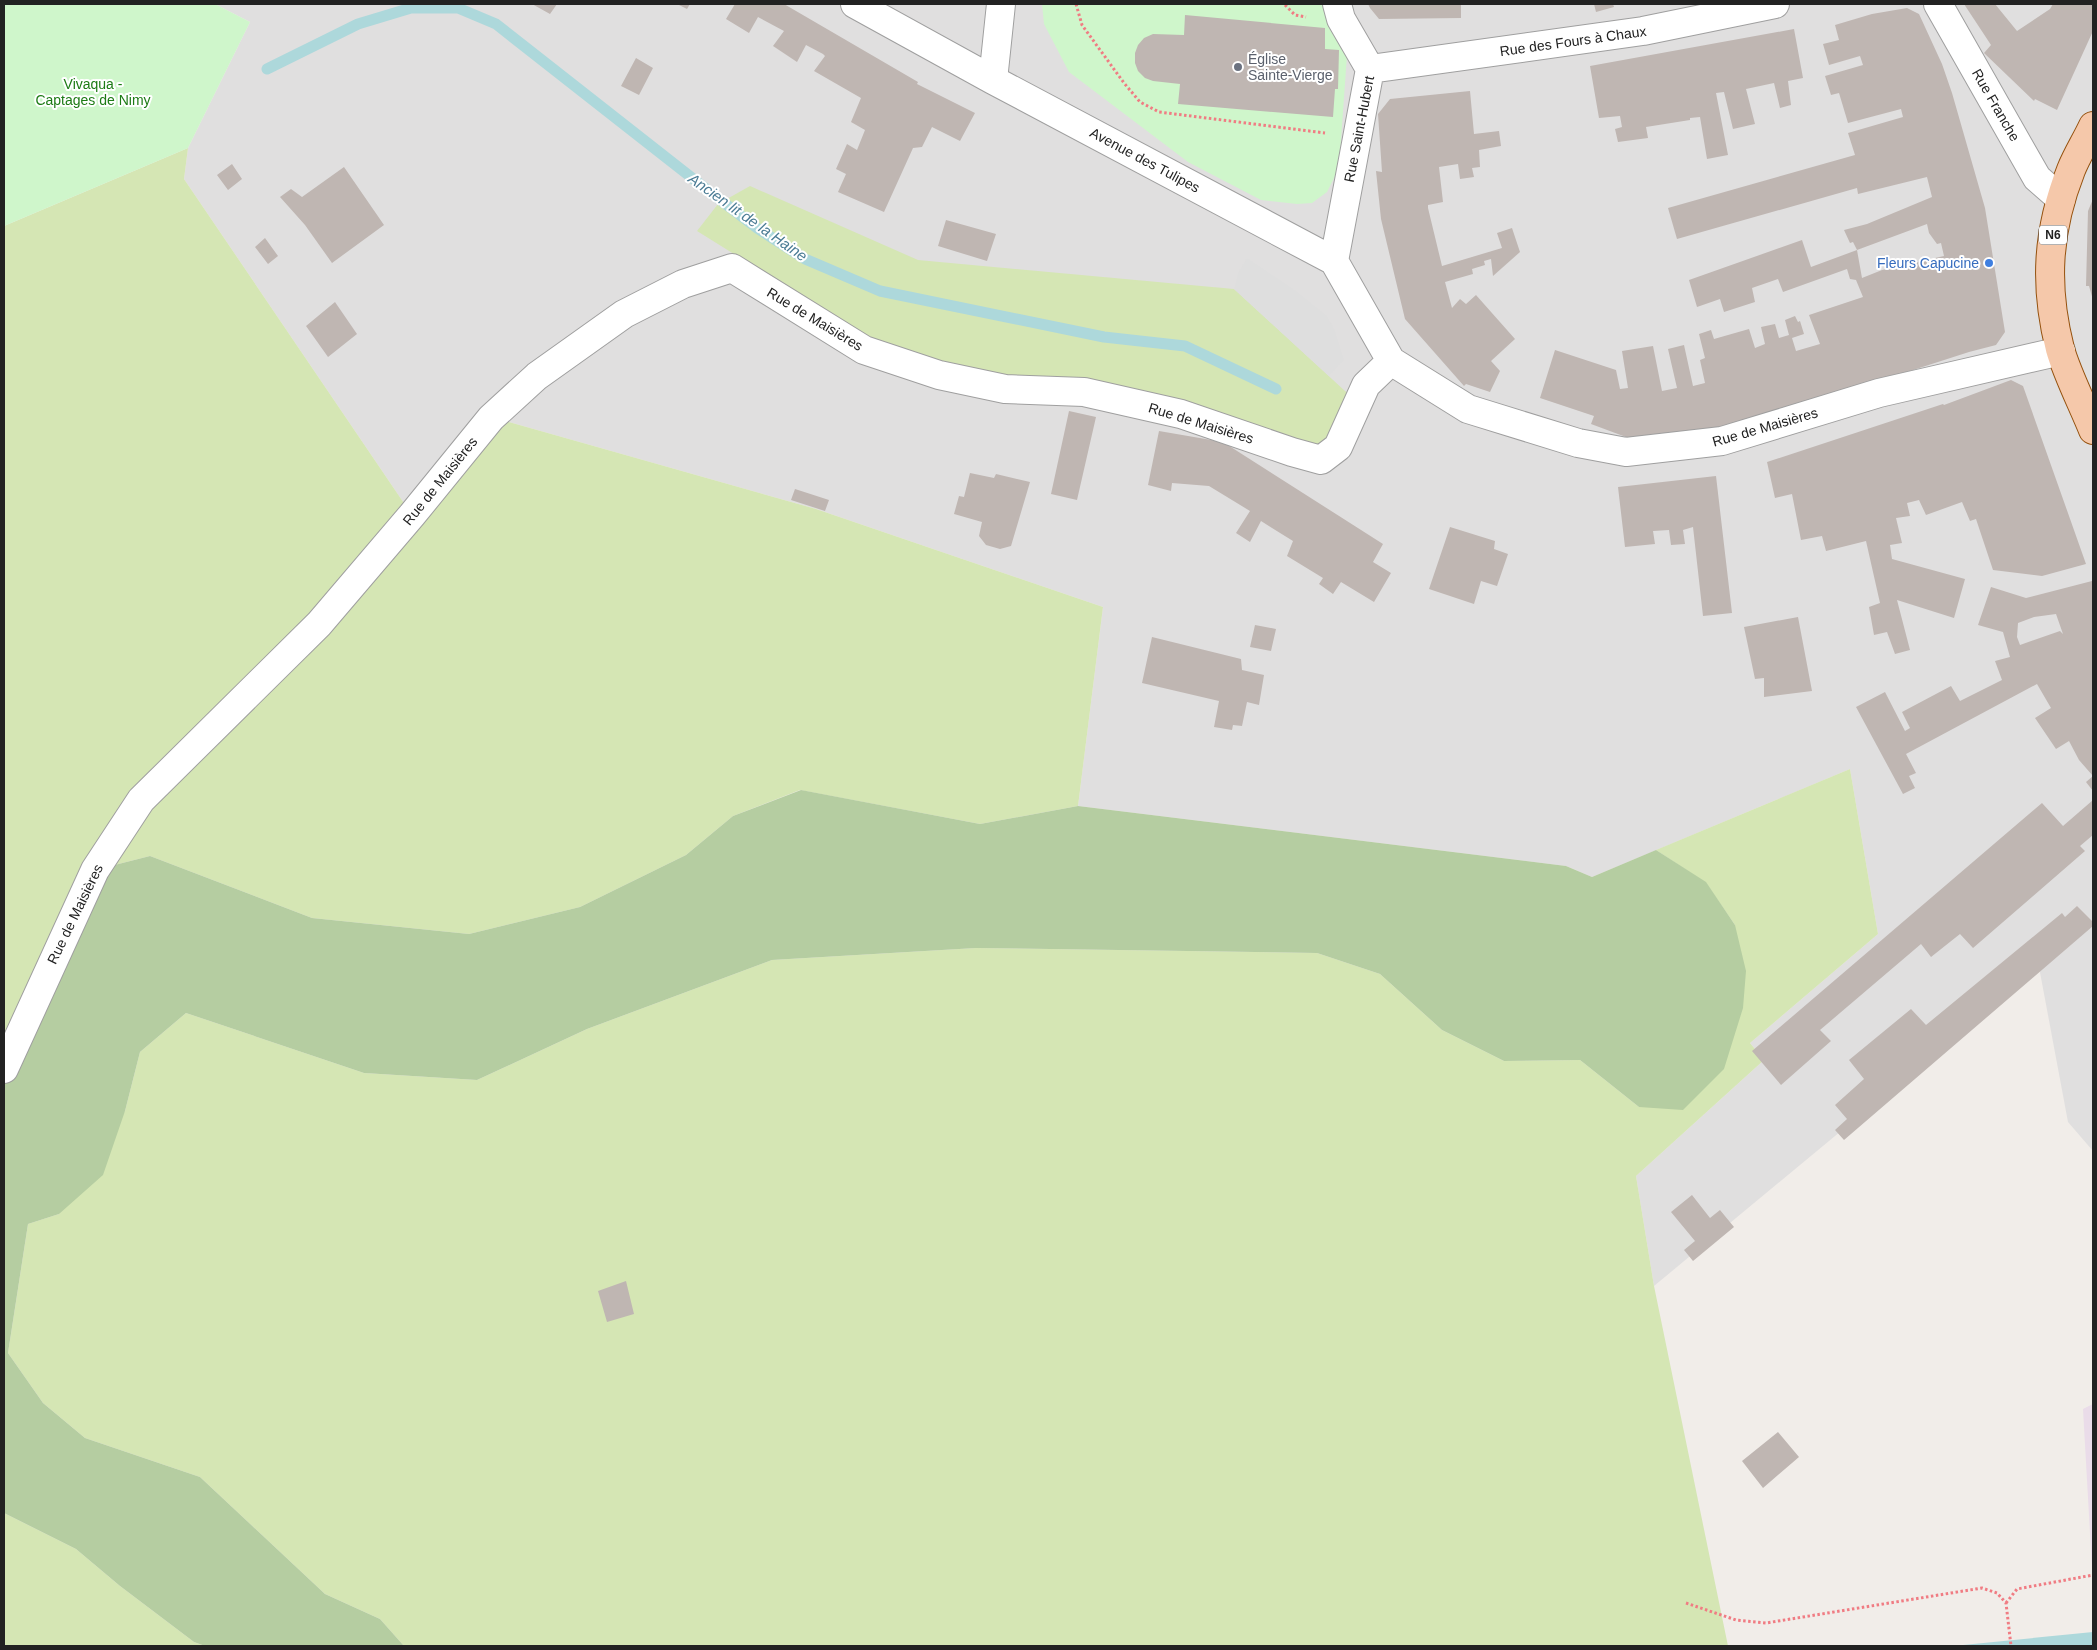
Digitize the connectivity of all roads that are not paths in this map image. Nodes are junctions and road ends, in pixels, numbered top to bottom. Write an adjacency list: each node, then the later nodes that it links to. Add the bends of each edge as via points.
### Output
1 (855, 4): 7 (street, Avenue des Tulipes)
2 (1001, 4): 7 (street)
3 (1337, 4): 6 (street, Rue Saint-Hubert, via 1341,19)
4 (1775, 4): 6 (street, Rue des Fours à Chaux, via 1643,31)
5 (1938, 4): 9 (street, Rue Franche, via 2037,178)
6 (1370, 69): 10 (street, Rue Saint-Hubert)
7 (993, 80): 10 (street, Avenue des Tulipes)
8 (2093, 126): 9 (main road, N6)
9 (2061, 199): 11 (main road, N6, via 2051,245 2050,295)
10 (1334, 261): 12 (street)
11 (2061, 350): 12 (street, Rue de Maisières, via 1879,393 1722,441 1626,452 1578,443 1468,409); 13 (main road, N6)
12 (1390, 361): 14 (street, Rue de Maisières, via 1366,385 1338,447 1321,460 1180,414 1084,392 1005,388 939,375 864,350 732,268 683,284 624,314 537,376 491,418 319,624 141,800 95,870)
13 (2093, 430)
14 (4, 1070)

